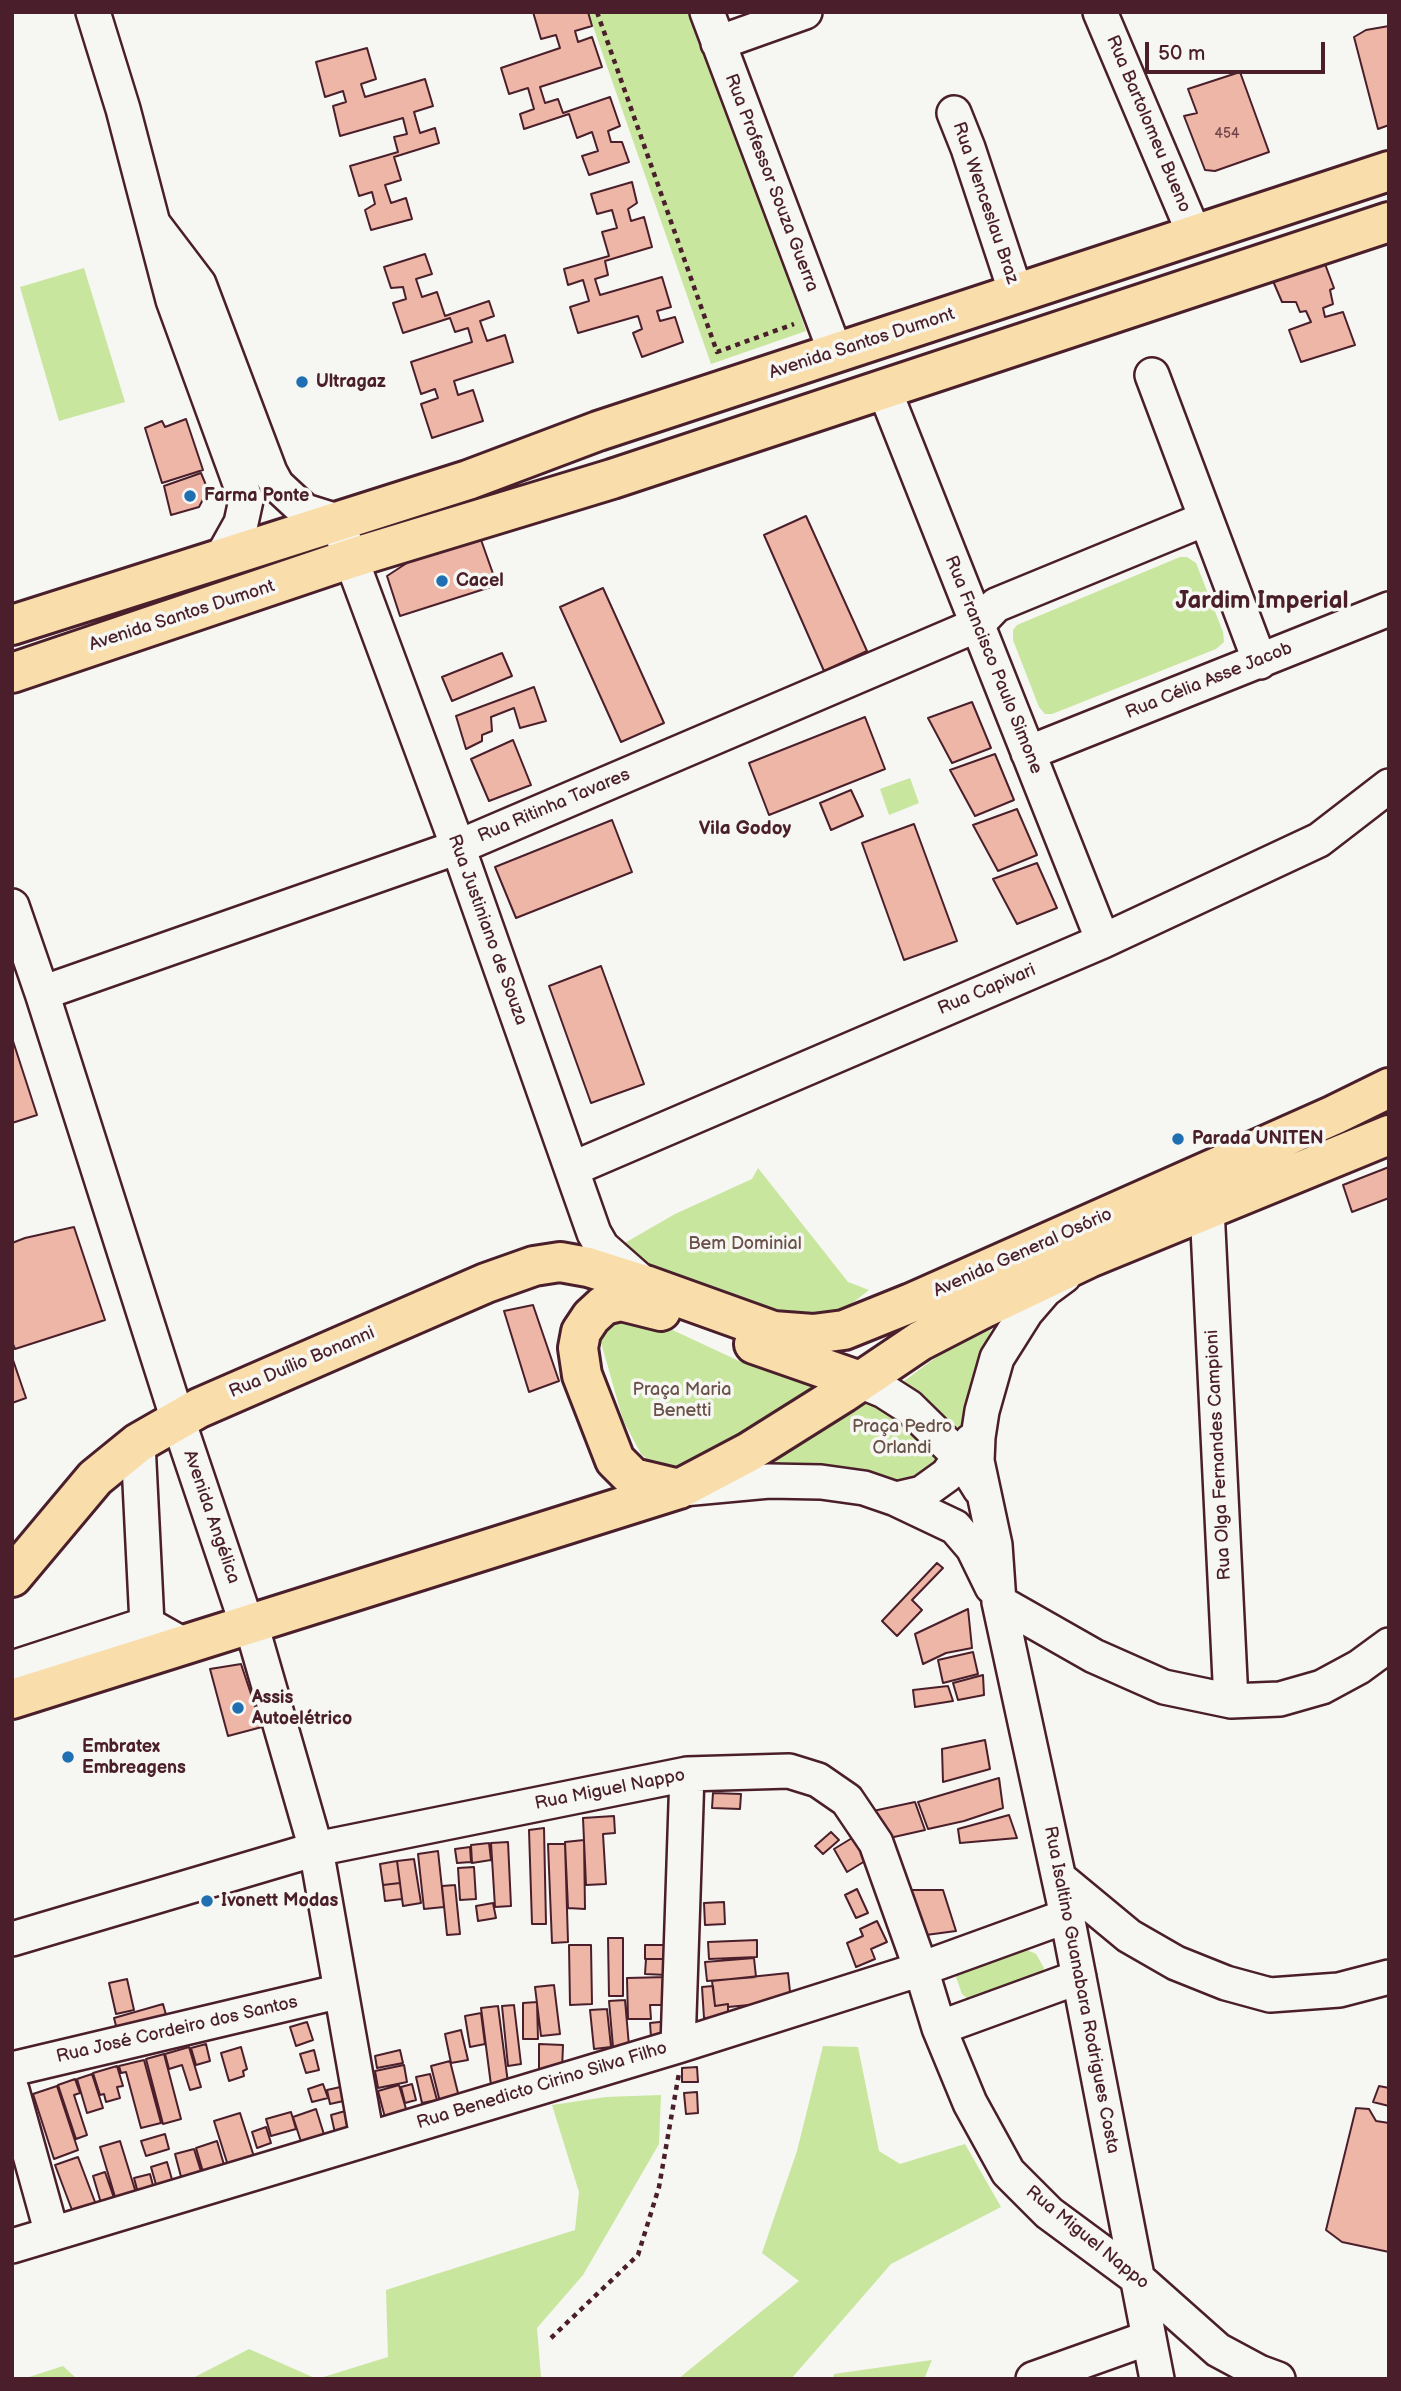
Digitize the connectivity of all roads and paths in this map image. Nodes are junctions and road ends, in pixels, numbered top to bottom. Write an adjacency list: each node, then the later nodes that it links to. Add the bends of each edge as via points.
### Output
1 (93, 12): 10 (street, via 155,226)
2 (597, 12): 12 (path, via 717,352 795,325)
3 (805, 12): 5 (street)
4 (1100, 12): 9 (street, Rua Bartolomeu Bueno)
5 (713, 27): 13 (street, Rua Professor Souza Guerra)
6 (954, 113): 11 (street, Rua Wenceslau Braz)
7 (1389, 171): 9 (main road, Avenida Santos Dumont)
8 (1389, 222): 15 (main road, Avenida Santos Dumont)
9 (1195, 236): 11 (main road, Avenida Santos Dumont)
10 (185, 289): 17 (street, via 277,485 305,511); 18 (street, via 246,500 241,523)
11 (1016, 293): 13 (main road, Avenida Santos Dumont)
12 (790, 312)
13 (836, 354): 17 (main road, Avenida Santos Dumont)
14 (1152, 376): 16 (street)
15 (884, 389): 19 (main road, Avenida Santos Dumont); 22 (street, Rua Francisco Paulo Simone)
16 (1205, 519): 22 (street, Rua Ritinha Tavares, via 996,605); 23 (street)
17 (337, 521): 18 (main road, Avenida Santos Dumont); 19 (street)
18 (222, 557): 21 (main road, Avenida Santos Dumont)
19 (352, 558): 24 (main road, Avenida Santos Dumont); 27 (street, Rua Justiniano de Souza)
20 (1389, 609): 23 (street, Rua Célia Asse Jacob)
21 (12, 625)
22 (977, 625): 25 (street, Rua Francisco Paulo Simone); 27 (street, Rua Ritinha Tavares)
23 (1260, 662): 25 (street, Rua Célia Asse Jacob)
24 (12, 673)
25 (1028, 752): 29 (street, Rua Francisco Paulo Simone)
26 (1389, 786): 29 (street, Rua Capivari, via 1319,840)
27 (458, 847): 30 (street, Rua Ritinha Tavares); 33 (street, Rua Justiniano de Souza)
28 (12, 906): 30 (street, Avenida Angélica)
29 (1103, 940): 33 (street, Rua Capivari)
30 (42, 993): 41 (street, Avenida Angélica)
31 (1389, 1088): 38 (main road, Avenida General Osório, via 844,1330 813,1334)
32 (1389, 1135): 34 (main road, Avenida General Osório)
33 (572, 1169): 36 (street, Rua Justiniano de Souza, via 602,1247)
34 (1207, 1208): 35 (main road, Avenida General Osório); 55 (street, Rua Olga Fernandes Campioni)
35 (1089, 1258): 39 (main road, Avenida General Osório, via 920,1341); 40 (street, Rua Isaltino Guanabara Rodrigues Costa, via 1045,1290 1026,1312 997,1358)
36 (645, 1285): 37 (main road); 38 (main road, Avenida General Osório); 41 (main road, Rua Duílio Bonanni, via 561,1262 534,1266 474,1288)
37 (707, 1327): 38 (main road); 39 (main road); 44 (main road, via 621,1301 604,1306 580,1332 582,1375 615,1460 633,1478)
38 (773, 1331)
39 (860, 1381): 43 (street, Rua Isaltino Guanabara Rodrigues Costa, via 909,1407); 44 (main road, Avenida General Osório, via 749,1452)
40 (982, 1411): 43 (street); 46 (street, Rua Isaltino Guanabara Rodrigues Costa, via 977,1461)
41 (178, 1420): 42 (main road, Rua Duílio Bonanni); 50 (street, Avenida Angélica, via 242,1610)
42 (138, 1443): 47 (main road, Rua Duílio Bonanni, via 95,1478); 49 (street)
43 (960, 1457): 45 (street, via 947,1475 922,1493); 46 (street, Rua Isaltino Guanabara Rodrigues Costa)
44 (679, 1489): 45 (street, Rua Isaltino Guanabara Rodrigues Costa, via 769,1481 821,1482 864,1488); 50 (main road, Avenida General Osório)
45 (897, 1499): 48 (street, Rua Isaltino Guanabara Rodrigues Costa, via 955,1527 973,1548)
46 (987, 1500): 48 (street, Rua Isaltino Guanabara Rodrigues Costa)
47 (12, 1577)
48 (999, 1602): 55 (street, via 1094,1656 1164,1687); 58 (street, Rua Isaltino Guanabara Rodrigues Costa)
49 (147, 1624): 51 (street); 53 (street)
50 (251, 1624): 51 (main road, Avenida General Osório); 57 (street, Avenida Angélica)
51 (184, 1645): 54 (main road, Avenida General Osório)
52 (1389, 1645): 55 (street, via 1322,1687 1280,1699)
53 (12, 1668)
54 (12, 1699)
55 (1231, 1701)
56 (687, 1774): 57 (street, Rua Miguel Nappo); 62 (street, Rua Miguel Nappo, via 789,1771 818,1780 847,1800 876,1843); 67 (street)
57 (316, 1849): 61 (street, Rua Miguel Nappo); 65 (street, Avenida Angélica)
58 (1059, 1878): 59 (street, Rua Isaltino Guanabara Rodrigues Costa); 60 (street)
59 (1070, 1929): 60 (street, Rua Benedicto Cirino Silva Filho, via 1092,1937); 62 (street, Rua Benedicto Cirino Silva Filho); 63 (street, Rua Isaltino Guanabara Rodrigues Costa)
60 (1129, 1936): 64 (street, via 1176,1963 1270,1995 1339,1990)
61 (12, 1939)
62 (921, 1969): 66 (street, Rua Miguel Nappo); 67 (street, Rua Benedicto Cirino Silva Filho)
63 (1079, 1977): 66 (street); 73 (street, Rua Isaltino Guanabara Rodrigues Costa)
64 (1389, 1977)
65 (341, 1991): 68 (street, Rua José Cordeiro dos Santos); 70 (street, Avenida Angélica)
66 (939, 2028): 73 (street, Rua Miguel Nappo, via 970,2103 1008,2172 1049,2213)
67 (677, 2046): 70 (street, Rua Benedicto Cirino Silva Filho); 74 (path, via 680,2066 659,2187 638,2255)
68 (12, 2069)
69 (12, 2090): 71 (street)
70 (367, 2138): 71 (street, Rua Benedicto Cirino Silva Filho)
71 (52, 2234): 72 (street, Rua Benedicto Cirino Silva Filho)
72 (12, 2246)
73 (1137, 2277): 75 (street, Rua Isaltino Guanabara Rodrigues Costa); 78 (street, Rua Miguel Nappo, via 1218,2350)
74 (551, 2338)
75 (1148, 2338): 76 (street); 77 (street, Rua Isaltino Guanabara Rodrigues Costa)
76 (1033, 2379)
77 (1157, 2379)
78 (1278, 2379)

